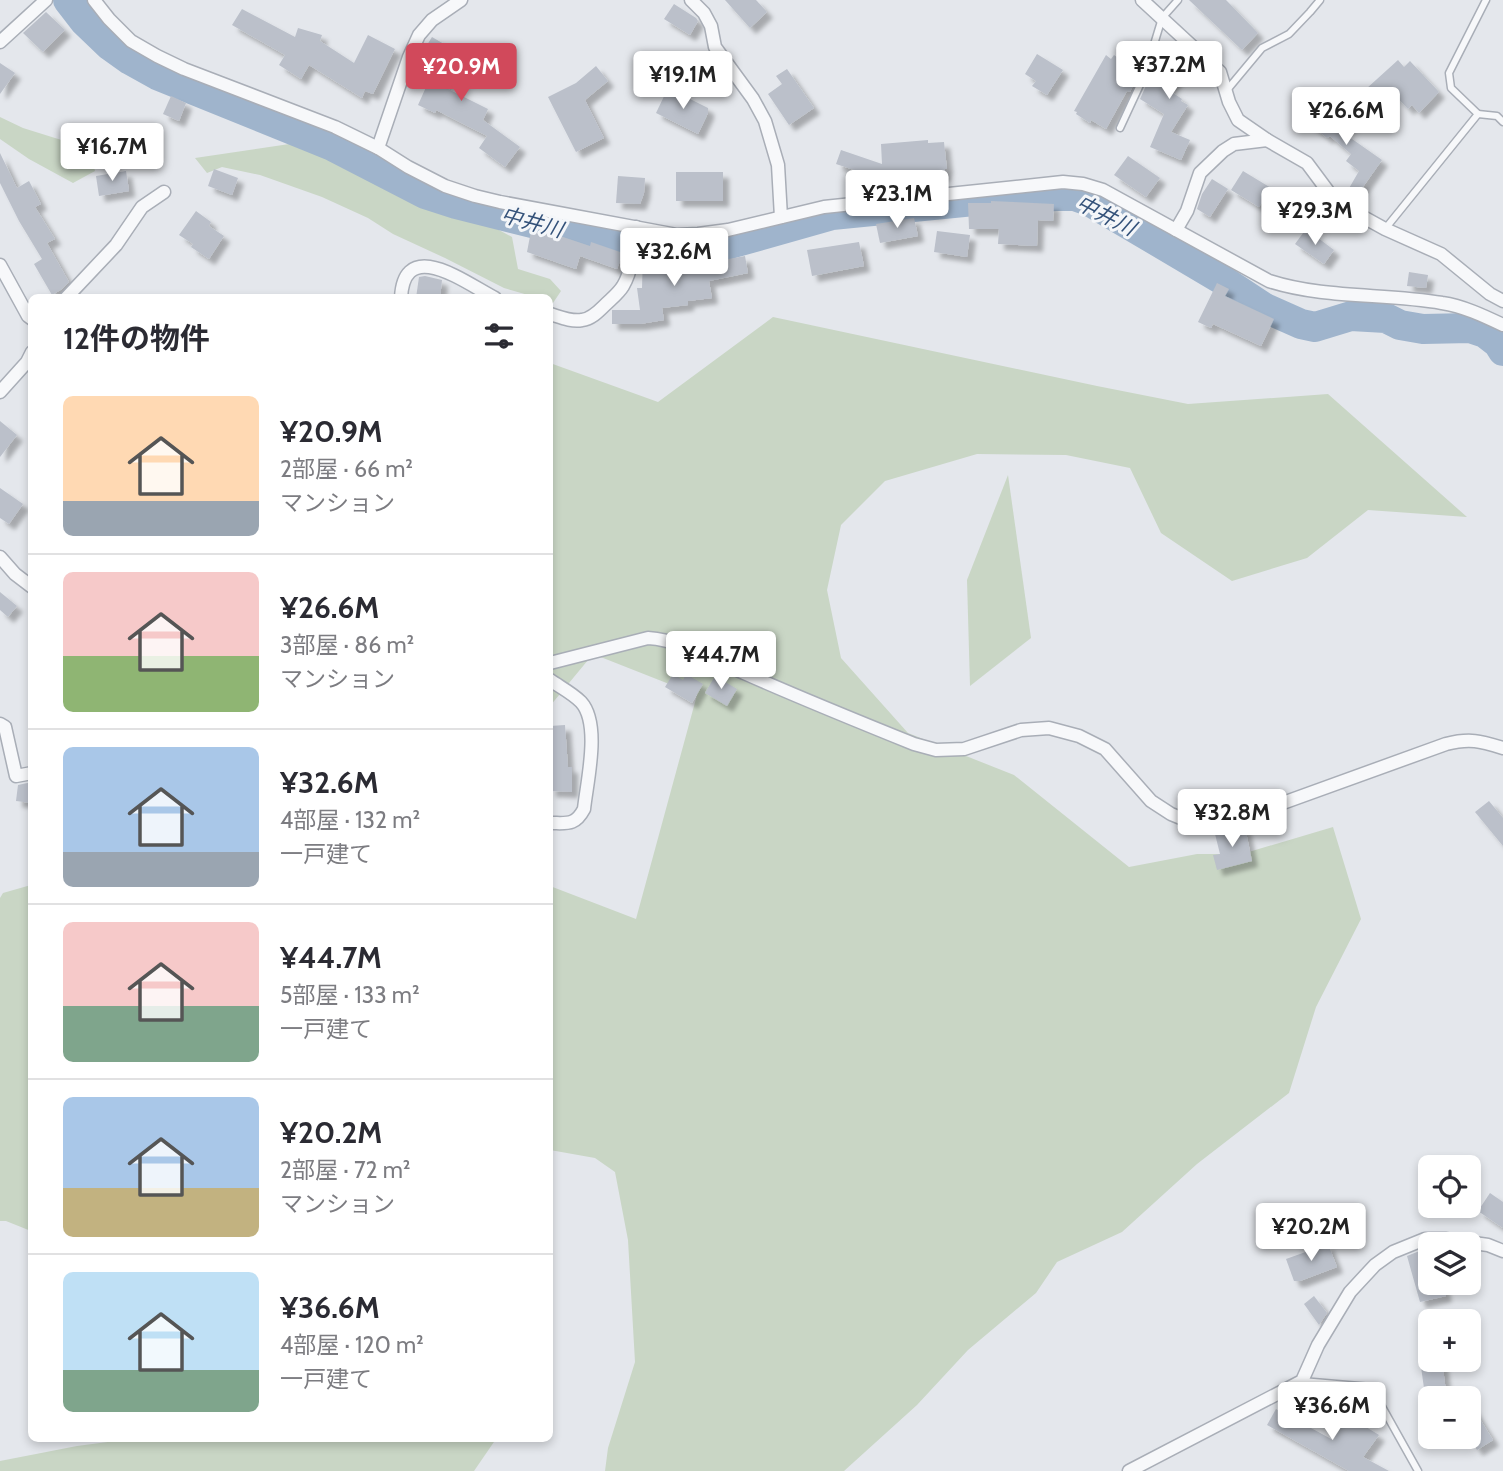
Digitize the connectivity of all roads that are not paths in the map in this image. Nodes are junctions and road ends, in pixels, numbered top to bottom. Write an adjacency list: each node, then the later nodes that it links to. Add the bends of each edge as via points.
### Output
1 (46, 0): 10 (street)
2 (94, 0): 16 (street, via 131,41 157,57)
3 (461, 0): 16 (street, via 419,35)
4 (691, 0): 18 (street, via 704,13 715,47 765,121 778,165)
5 (1142, 0): 9 (street)
6 (1178, 0): 9 (lane)
7 (1320, 0): 11 (lane, via 1289,34 1262,48)
8 (1486, 0): 12 (lane, via 1449,73 1451,88)
9 (1162, 18): 11 (street, via 1220,72); 14 (lane, via 1145,74)
10 (3, 33)
11 (1225, 91): 15 (street, via 1238,120)
12 (1478, 114): 13 (lane, via 1497,116); 19 (lane)
13 (1503, 122)
14 (1120, 128)
15 (1267, 140): 19 (street, via 1307,163 1336,202); 20 (street, via 1234,144 1200,173)
16 (378, 148): 21 (street, via 445,186 475,196)
17 (164, 192): 23 (street, via 142,207 116,245)
18 (781, 217): 20 (street, via 824,207 1063,182 1103,190); 21 (street, via 698,234)
19 (1385, 229): 26 (street, via 1441,254)
20 (1176, 230): 29 (street, via 1290,288 1441,302)
21 (635, 231): 27 (street, via 625,283 618,292 589,318 580,321)
22 (0, 265): 28 (street)
23 (70, 294)
24 (401, 294): 25 (street, via 406,275 420,266 442,269)
25 (488, 294)
26 (1503, 301)
27 (553, 315)
28 (28, 317)
29 (1503, 326)
30 (28, 360): 31 (street)
31 (0, 392)
32 (0, 557): 33 (street)
33 (28, 584)
34 (553, 662): 37 (street, via 648,638 662,639 936,750 964,749 1021,730 1049,728 1105,749 1151,801 1193,823 1244,817 1463,740)
35 (553, 682): 39 (street, via 583,704 593,735 584,809 572,823)
36 (0, 724): 38 (street, via 5,727 16,776)
37 (1503, 748)
38 (28, 774)
39 (553, 823)
40 (1503, 1251): 41 (street, via 1425,1238 1393,1252 1350,1292)
41 (1302, 1381): 42 (street); 43 (lane, via 1371,1387)
42 (1129, 1471)
43 (1418, 1471)

